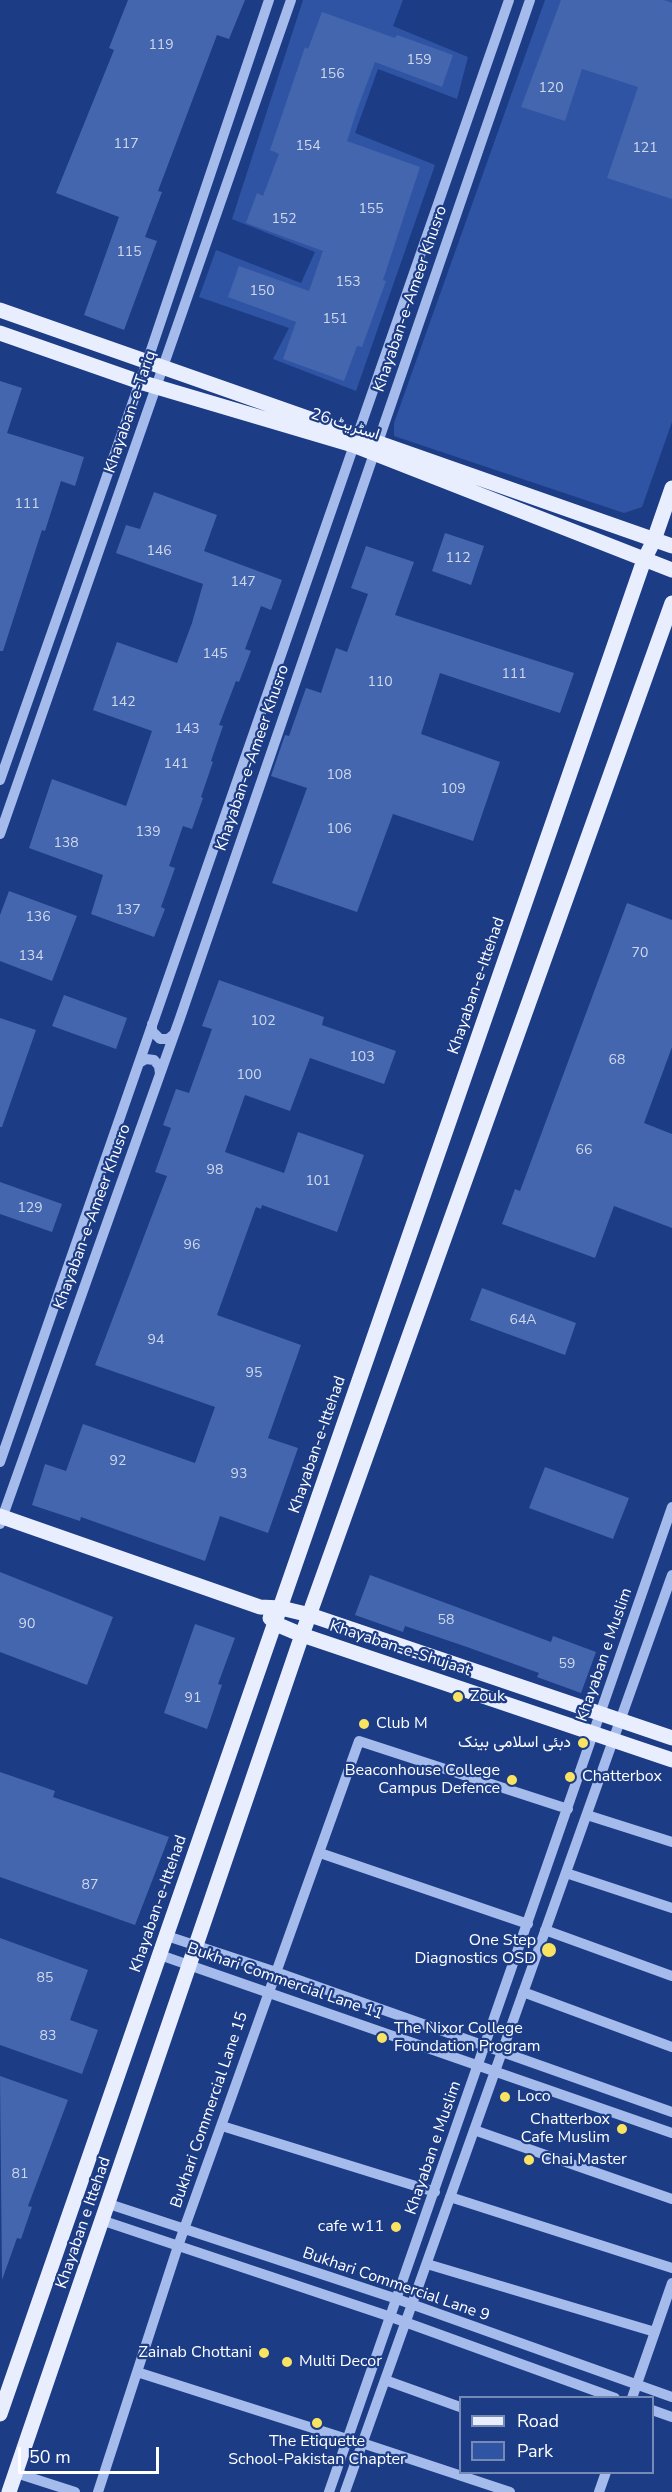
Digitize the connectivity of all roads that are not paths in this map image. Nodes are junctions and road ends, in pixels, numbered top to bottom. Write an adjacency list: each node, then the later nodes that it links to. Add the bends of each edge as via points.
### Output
1 (269, 0): 7 (street, Khayaban-e-Tariq)
2 (291, 0): 8 (street, Khayaban-e-Tariq)
3 (509, 0): 11 (street, Khayaban-e-Ameer Khusro)
4 (531, 0): 12 (street, Khayaban-e-Ameer Khusro)
5 (0, 310): 7 (main road, اسٹریٹ 26)
6 (0, 333): 9 (main road, اسٹریٹ 26)
7 (147, 362): 8 (main road, اسٹریٹ 26); 9 (street, Khayaban-e-Tariq)
8 (162, 367): 10 (street, Khayaban-e-Tariq); 11 (main road, اسٹریٹ 26)
9 (140, 382): 10 (main road, اسٹریٹ 26); 19 (street, Khayaban-e-Tariq)
10 (156, 387): 11 (main road, اسٹریٹ 26); 20 (street, Khayaban-e-Tariq)
11 (355, 439): 12 (main road, اسٹریٹ 26); 23 (street, Khayaban-e-Ameer Khusro)
12 (375, 447): 14 (main road, اسٹریٹ 26); 16 (main road, اسٹریٹ 26); 24 (street, Khayaban-e-Ameer Khusro)
13 (672, 488): 14 (main road, Khayaban-e-Ittehad)
14 (654, 540): 15 (main road, اسٹریٹ 26); 16 (main road, Khayaban-e-Ittehad)
15 (672, 546)
16 (644, 560): 17 (main road, اسٹریٹ 26); 31 (main road, Khayaban-e-Ittehad)
17 (672, 570)
18 (672, 603): 32 (main road)
19 (32, 688): 20 (street, via 40,699); 21 (street, Khayaban-e-Tariq)
20 (49, 693): 22 (street, Khayaban-e-Tariq)
21 (0, 780)
22 (0, 834)
23 (152, 1024): 24 (street, via 152,1031 160,1039 171,1037); 25 (street, Khayaban-e-Ameer Khusro)
24 (176, 1030): 26 (street, Khayaban-e-Ameer Khusro)
25 (139, 1063): 26 (street, via 154,1060); 27 (street, Khayaban-e-Ameer Khusro)
26 (160, 1074): 29 (street, Khayaban-e-Ameer Khusro)
27 (0, 1462)
28 (672, 1507): 38 (street, Khayaban e Muslim)
29 (1, 1519): 33 (main road, Khayaban-e-Shujaat)
30 (672, 1575): 39 (street, Khayaban e Muslim)
31 (287, 1588): 32 (main road, via 291,1598 300,1604 310,1603); 34 (main road, Khayaban-e-Ittehad)
32 (317, 1596): 35 (main road)
33 (260, 1607): 34 (main road, Khayaban-e-Shujaat); 36 (main road, Khayaban-e-Shujaat)
34 (281, 1608): 35 (main road, Khayaban-e-Shujaat); 36 (main road, Khayaban-e-Ittehad)
35 (310, 1615): 37 (main road); 38 (main road, Khayaban-e-Shujaat)
36 (273, 1631): 37 (main road, Khayaban-e-Shujaat); 52 (main road, Khayaban-e-Ittehad)
37 (301, 1641): 40 (main road, Khayaban-e-Shujaat); 53 (main road)
38 (601, 1713): 39 (main road, Khayaban-e-Shujaat); 40 (street, Khayaban e Muslim)
39 (621, 1720): 41 (main road, Khayaban-e-Shujaat); 42 (street, Khayaban e Muslim)
40 (594, 1732): 42 (main road, Khayaban-e-Shujaat); 44 (street, Khayaban e Muslim)
41 (672, 1738)
42 (614, 1739): 43 (main road, Khayaban-e-Shujaat); 45 (street, Khayaban e Muslim)
43 (672, 1760)
44 (568, 1809): 47 (street, Bukhari Commercial Lane 15, via 359,1741); 50 (street, Khayaban e Muslim)
45 (587, 1815): 46 (street); 48 (street, Khayaban e Muslim)
46 (672, 1842)
47 (320, 1853): 50 (street); 56 (street, Bukhari Commercial Lane 15)
48 (566, 1873): 49 (street); 51 (street, Khayaban e Muslim)
49 (672, 1908)
50 (528, 1924): 60 (street, Khayaban e Muslim)
51 (545, 1930): 57 (street); 59 (street, Khayaban e Muslim)
52 (167, 1936): 53 (street, Bukhari Commercial Lane 11); 54 (main road, Khayaban-e-Ittehad)
53 (196, 1946): 55 (main road); 56 (street, Bukhari Commercial Lane 11)
54 (160, 1955): 55 (street, Bukhari Commercial Lane 11); 92 (main road, Khayaban-e-Ittehad)
55 (190, 1965): 58 (street, Bukhari Commercial Lane 11); 72 (main road, Khayaban e Ittehad)
56 (276, 1972): 58 (street, Bukhari Commercial Lane 15); 60 (street, Bukhari Commercial Lane 11)
57 (672, 1976)
58 (268, 1992): 63 (street, Bukhari Commercial Lane 11); 66 (street, Bukhari Commercial Lane 15)
59 (523, 1992): 61 (street); 62 (street, Khayaban e Muslim)
60 (486, 2046): 62 (street, Bukhari Commercial Lane 11); 63 (street, Khayaban e Muslim)
61 (672, 2047)
62 (502, 2052): 64 (street, Khayaban e Muslim); 65 (street, Bukhari Commercial Lane 11)
63 (479, 2066): 64 (street, Bukhari Commercial Lane 11); 69 (street, Khayaban e Muslim)
64 (496, 2071): 67 (street, Khayaban e Muslim); 68 (street, Bukhari Commercial Lane 11)
65 (672, 2112)
66 (222, 2126): 69 (street); 74 (street, Bukhari Commercial Lane 15)
67 (474, 2130): 70 (street, Khayaban e Muslim); 71 (street)
68 (672, 2133)
69 (435, 2192): 79 (street, Khayaban e Muslim)
70 (450, 2197): 76 (street, Khayaban e Muslim); 77 (street)
71 (672, 2199)
72 (110, 2204): 73 (main road, Khayaban e Ittehad); 74 (street, Bukhari Commercial Lane 9)
73 (104, 2222): 75 (street, Bukhari Commercial Lane 9); 96 (main road, Khayaban e Ittehad)
74 (184, 2229): 75 (street, Bukhari Commercial Lane 15); 79 (street, Bukhari Commercial Lane 9)
75 (178, 2246): 81 (street, Bukhari Commercial Lane 9); 84 (street, Bukhari Commercial Lane 15)
76 (427, 2264): 80 (street, Khayaban e Muslim); 83 (street)
77 (672, 2268)
78 (672, 2283): 83 (street)
79 (397, 2299): 80 (street, Bukhari Commercial Lane 9); 81 (street, Khayaban e Muslim)
80 (412, 2305): 82 (street, Khayaban e Muslim); 86 (street, Bukhari Commercial Lane 9)
81 (391, 2317): 82 (street, Bukhari Commercial Lane 9); 94 (street, Khayaban e Muslim)
82 (406, 2323): 85 (street, Khayaban e Muslim); 87 (street, Bukhari Commercial Lane 9)
83 (655, 2332): 86 (street)
84 (137, 2372): 94 (street); 100 (street, Bukhari Commercial Lane 15)
85 (385, 2380): 90 (street); 95 (street, Khayaban e Muslim)
86 (637, 2384): 88 (street); 89 (street, Bukhari Commercial Lane 9)
87 (612, 2396)
88 (632, 2396)
89 (672, 2397)
90 (459, 2407)
91 (654, 2411): 93 (street)
92 (0, 2414)
93 (672, 2417)
94 (347, 2439): 101 (street, Khayaban e Muslim)
95 (362, 2443): 102 (street, Khayaban e Muslim); 103 (street)
96 (16, 2473): 98 (main road, Khayaban e Ittehad); 99 (street)
97 (605, 2474): 104 (street)
98 (9, 2492)
99 (75, 2492)
100 (98, 2492)
101 (329, 2492)
102 (345, 2492)
103 (510, 2492)
104 (599, 2492)

